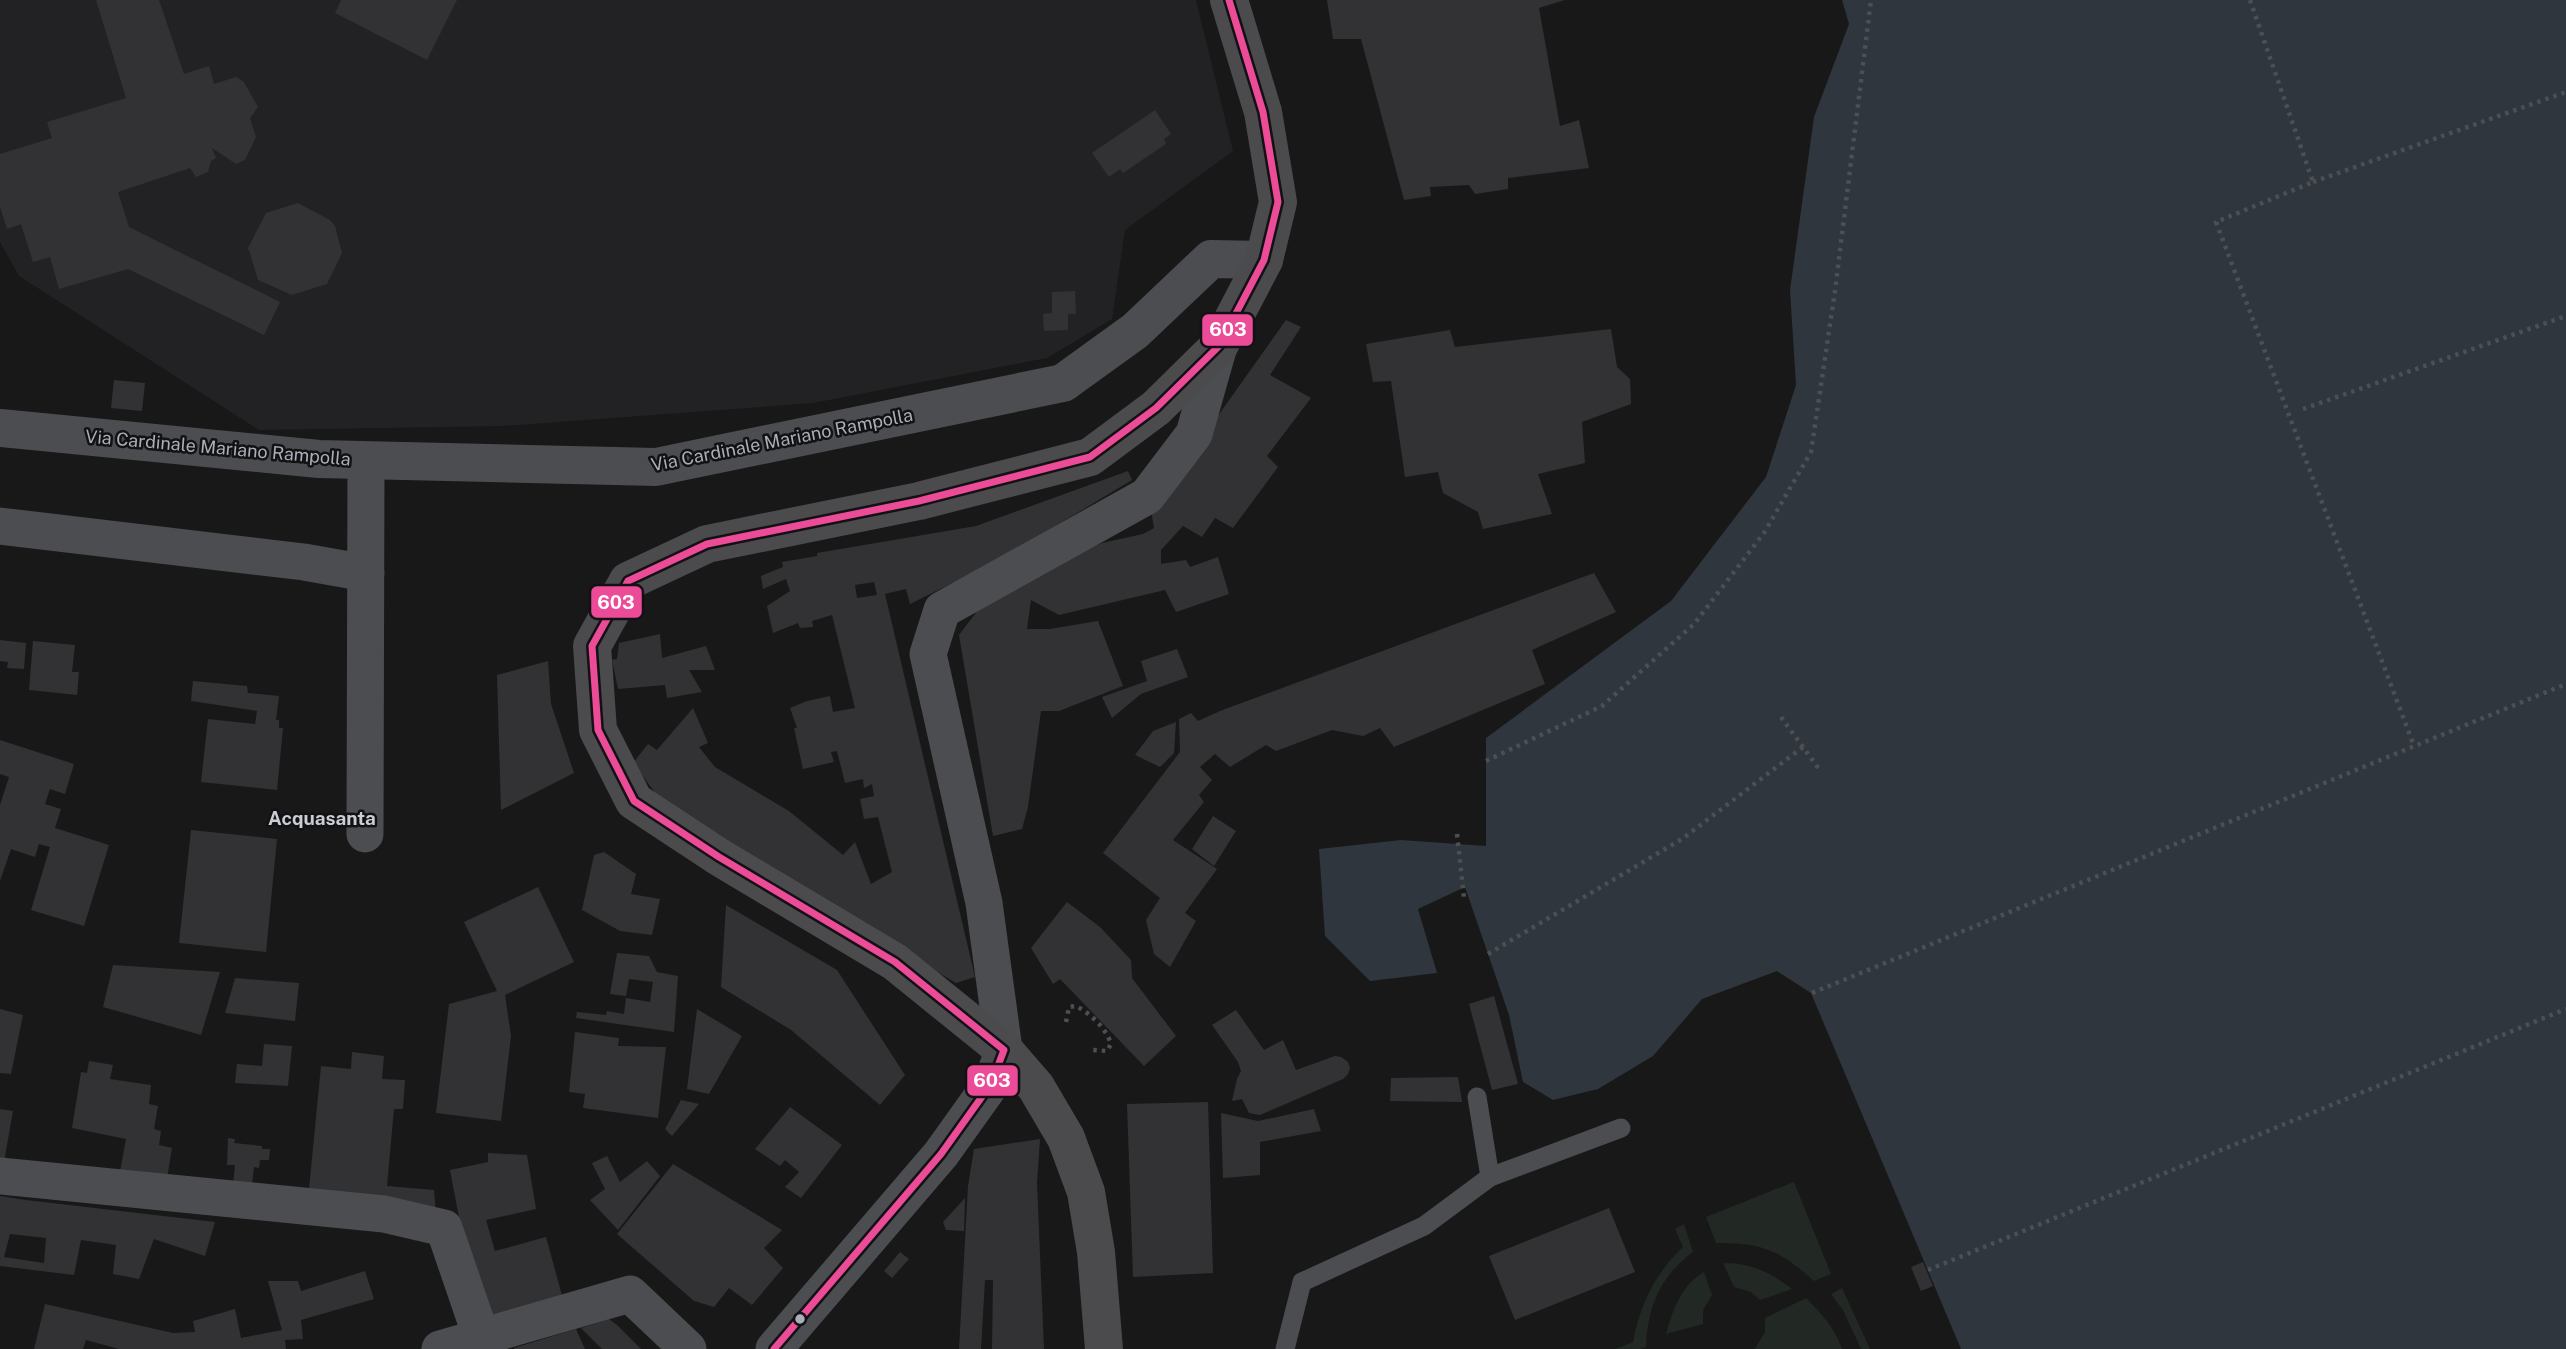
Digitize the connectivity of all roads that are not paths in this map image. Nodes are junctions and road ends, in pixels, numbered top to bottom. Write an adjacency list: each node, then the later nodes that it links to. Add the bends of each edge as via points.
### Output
1 (1229, 0): 2 (main road, via 1263,112 1278,202)
2 (1264, 260): 3 (main road); 5 (street, Via Cardinale Mariano Rampolla, via 1211,259 1135,331 1063,383 656,467)
3 (1219, 346): 9 (street, via 1194,434 1147,496 942,610 928,654 984,904); 9 (main road, via 1156,408 1090,457 919,501 707,544 628,581 592,646 598,730 634,801 719,858 895,962)
4 (0, 428): 5 (street, Via Cardinale Mariano Rampolla)
5 (366, 461): 7 (street)
6 (0, 526): 7 (street)
7 (366, 573): 8 (street)
8 (365, 834)
9 (1004, 1050): 17 (street, via 991,1084 941,1154); 18 (main road, via 1036,1087 1066,1138 1086,1192)
10 (1477, 1097): 13 (lane)
11 (1621, 1128): 13 (lane)
12 (0, 1177): 14 (street, via 384,1214 444,1228)
13 (1490, 1177): 19 (lane, via 1424,1226 1302,1282)
14 (481, 1336): 15 (street); 16 (street, via 630,1294)
15 (440, 1349)
16 (688, 1349)
17 (774, 1349)
18 (1104, 1349)
19 (1285, 1349)

